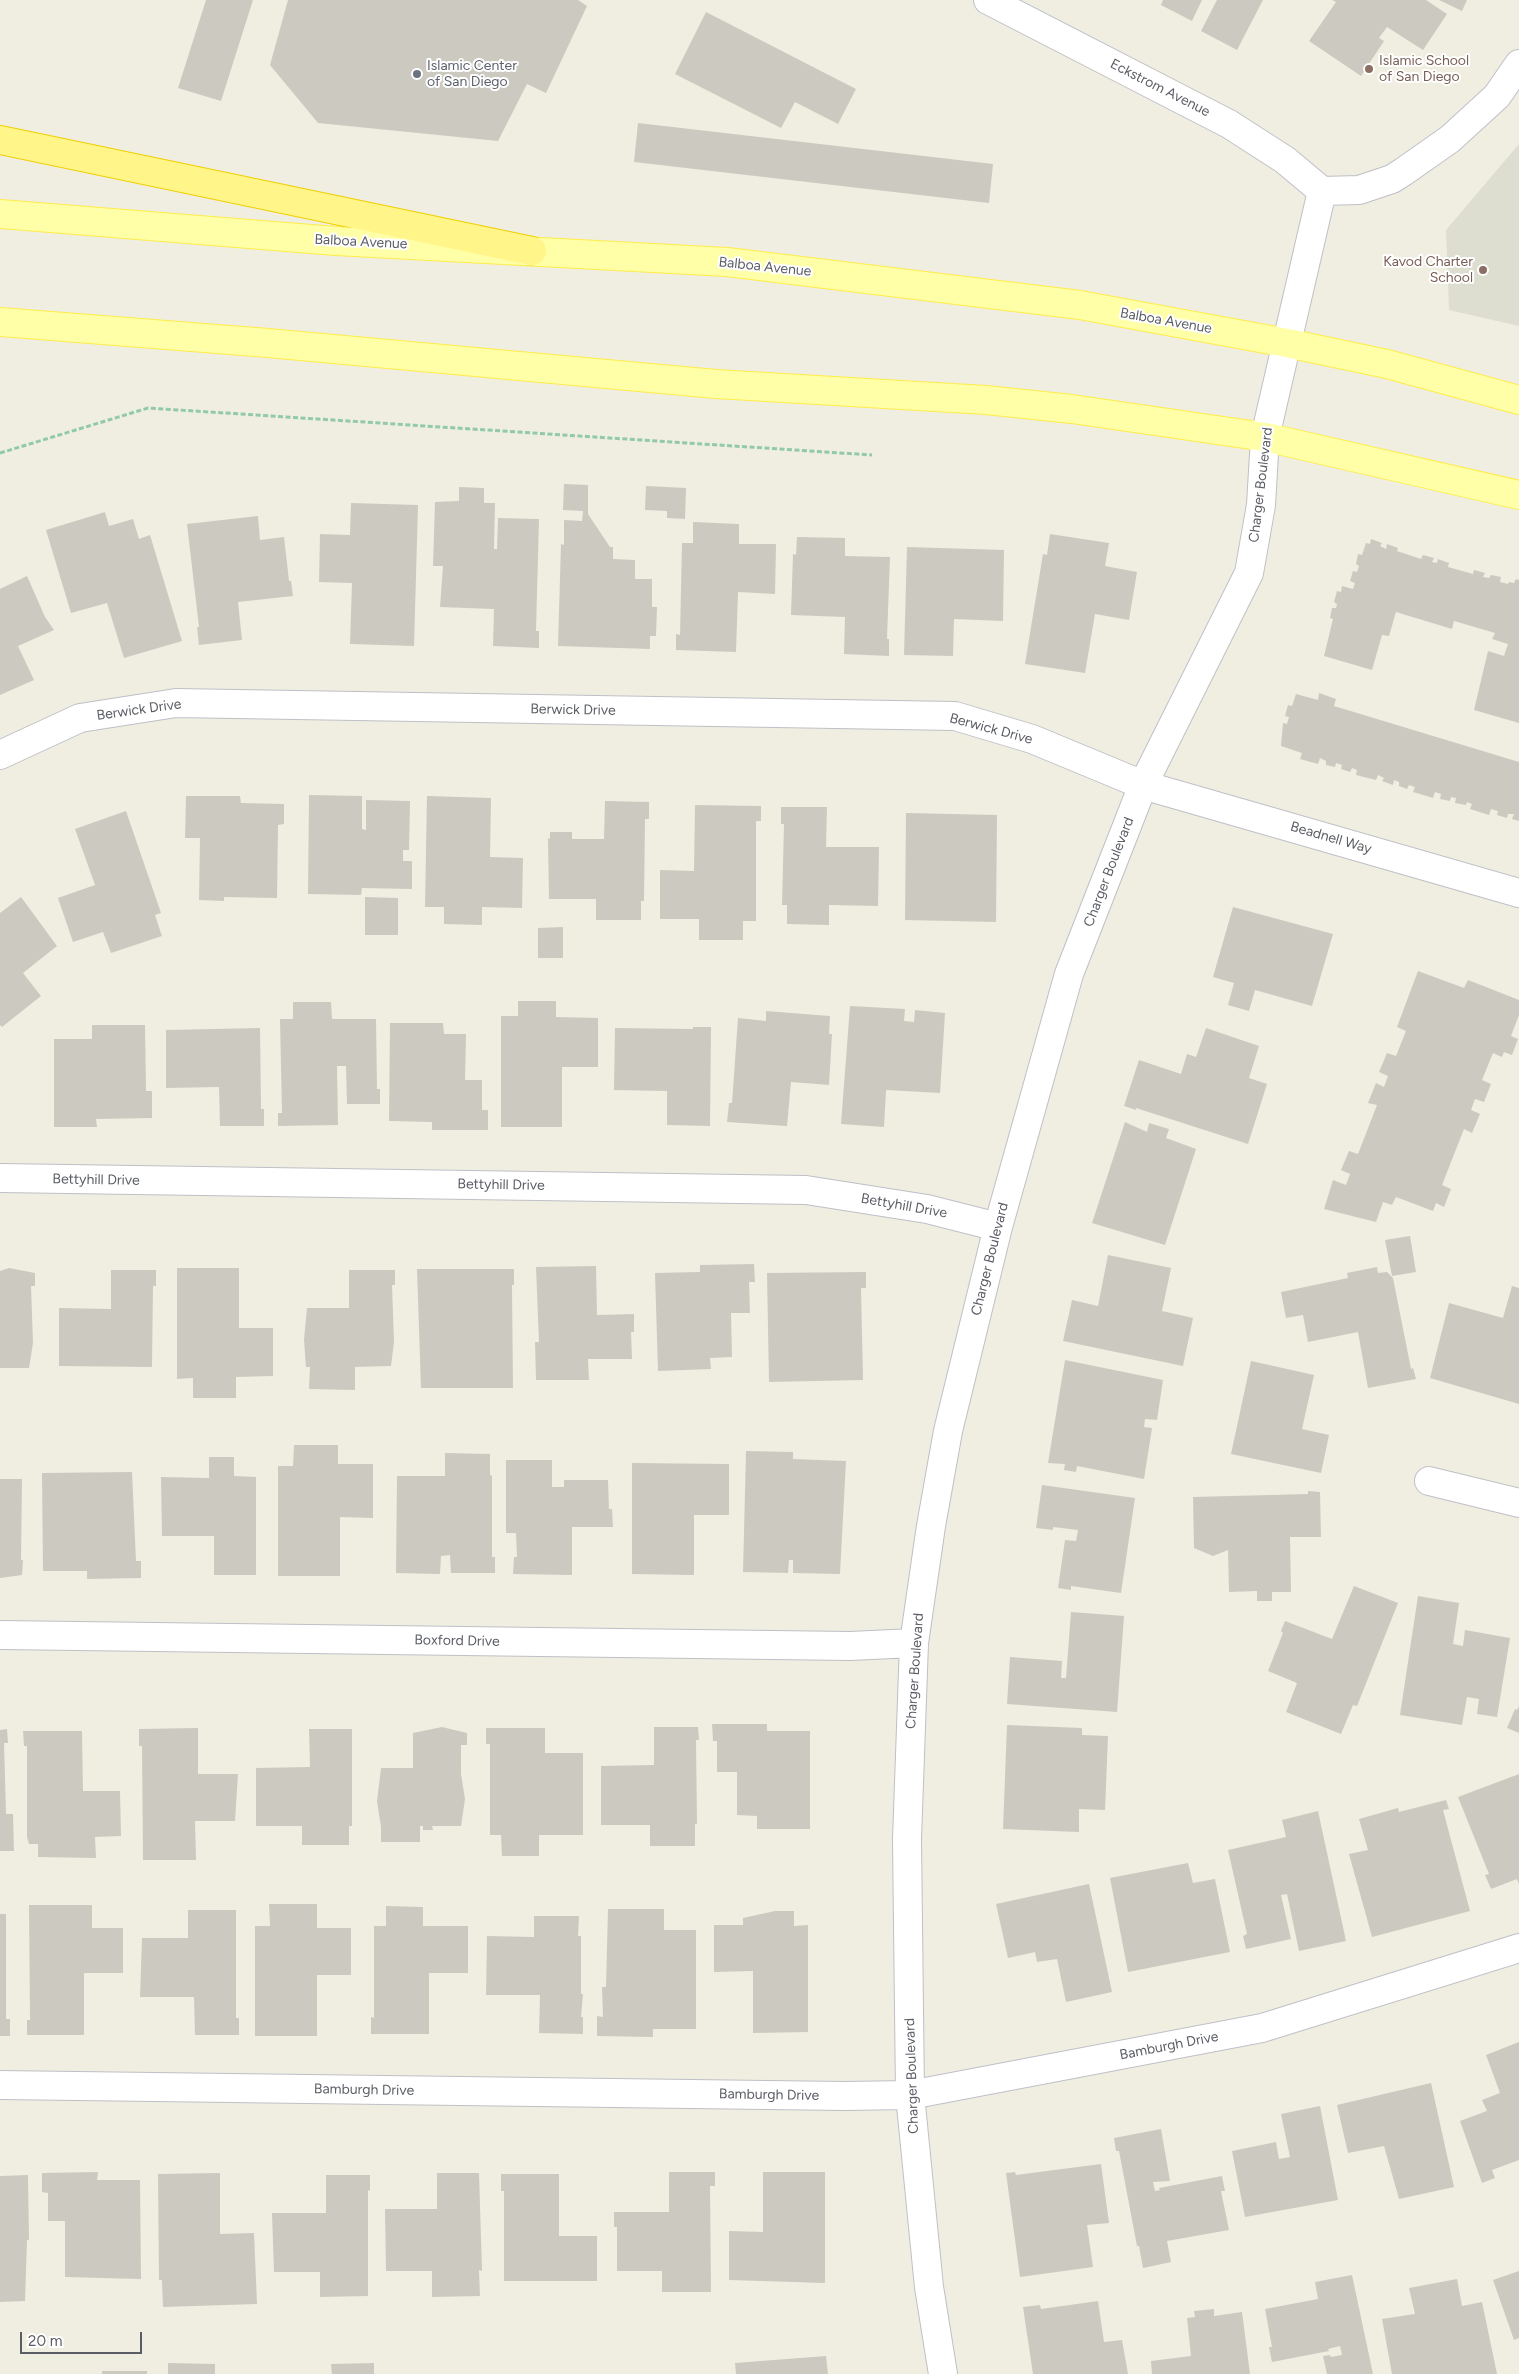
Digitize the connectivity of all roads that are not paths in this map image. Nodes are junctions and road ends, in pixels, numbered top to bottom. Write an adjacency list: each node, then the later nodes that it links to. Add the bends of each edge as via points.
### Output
1 (988, 0): 4 (street, Eckstrom Avenue, via 1229,124 1285,160)
2 (1519, 64): 4 (street, via 1490,102 1450,139 1403,172 1359,190)
3 (0, 140): 6 (highway)
4 (1322, 191): 8 (street, Charger Boulevard)
5 (0, 214): 6 (main road, Balboa Avenue, via 336,241)
6 (532, 251): 8 (main road, Balboa Avenue, via 737,263 1080,305)
7 (0, 322): 10 (main road, via 716,384 986,400)
8 (1287, 343): 9 (main road, Balboa Avenue, via 1387,364); 10 (street, Charger Boulevard)
9 (1519, 400)
10 (1265, 437): 11 (main road); 13 (street, Charger Boulevard, via 1261,505 1249,574)
11 (1519, 495)
12 (0, 755): 13 (street, Berwick Drive, via 80,718 176,703 955,716 1032,740)
13 (1143, 785): 14 (street, Beadnell Way); 16 (street, Charger Boulevard, via 1069,974)
14 (1519, 893)
15 (0, 1178): 16 (street, Bettyhill Drive, via 806,1190 927,1209)
16 (998, 1226): 20 (street, Charger Boulevard, via 948,1430)
17 (1429, 1481): 18 (street)
18 (1519, 1503)
19 (0, 1635): 20 (street, Boxford Drive, via 850,1646)
20 (914, 1644): 23 (street, Charger Boulevard, via 906,1839)
21 (1519, 1948): 23 (street, Bamburgh Drive, via 1262,2028)
22 (0, 2085): 23 (street, Bamburgh Drive)
23 (910, 2095): 24 (street, Charger Boulevard, via 929,2287)
24 (943, 2374)

